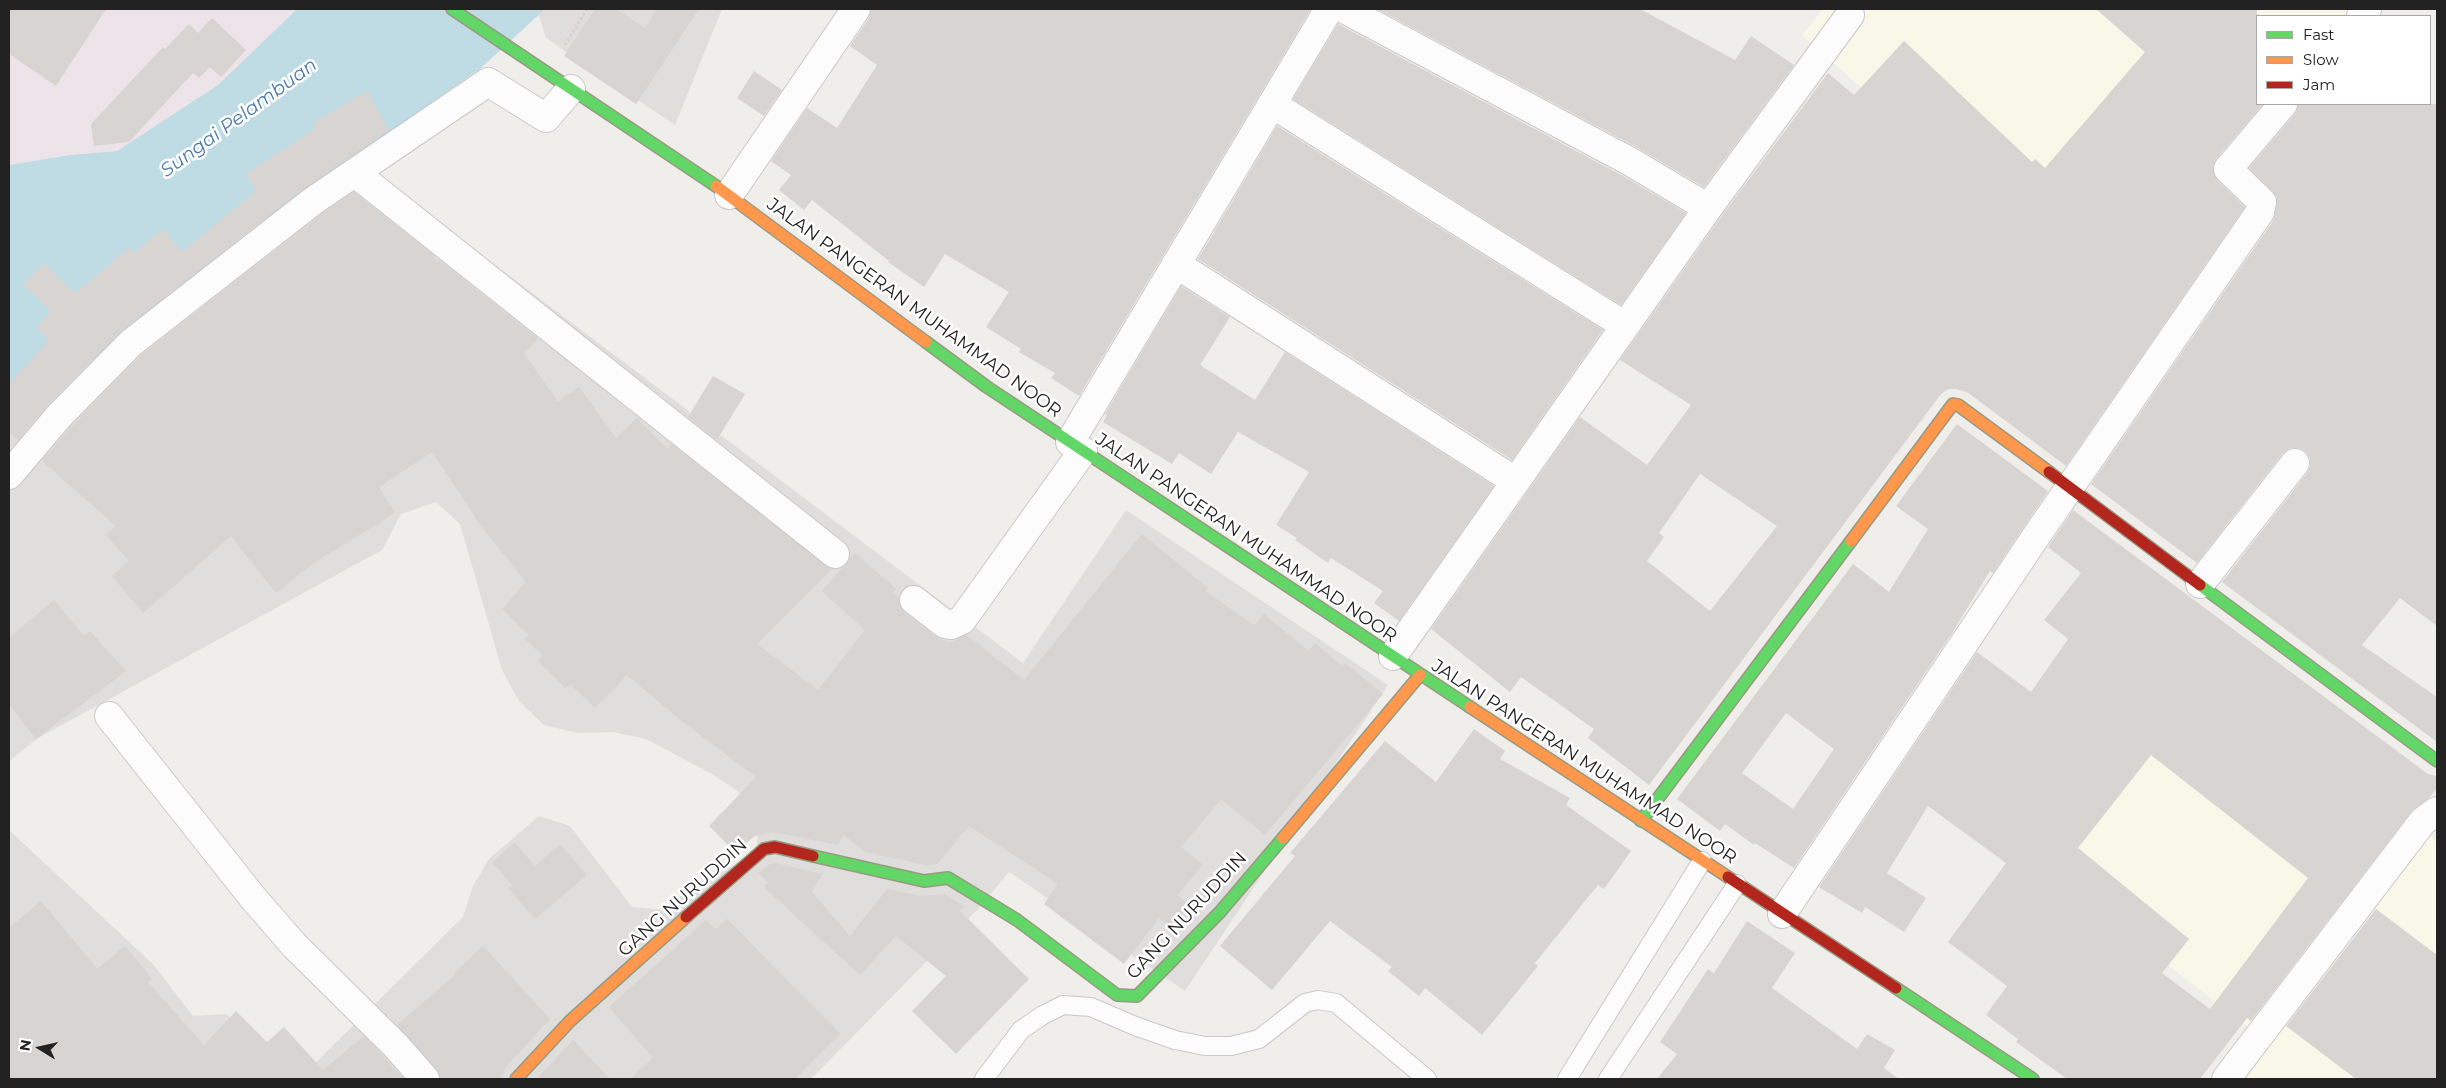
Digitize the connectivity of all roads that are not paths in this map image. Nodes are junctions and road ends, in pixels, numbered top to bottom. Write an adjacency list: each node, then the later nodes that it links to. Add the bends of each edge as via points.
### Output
1 (452, 9): 6 (street, JALAN PANGERAN MUHAMMAD NOOR)
2 (856, 9): 10 (street)
3 (1329, 9): 7 (street)
4 (1344, 9): 11 (street, via 1631,162)
5 (1850, 16): 11 (street)
6 (571, 89): 9 (street, via 546,118 488,82); 10 (street, JALAN PANGERAN MUHAMMAD NOOR)
7 (1272, 104): 12 (street); 13 (street)
8 (2282, 105): 18 (street, via 2228,169 2262,202 2260,212)
9 (355, 173): 16 (street, via 312,202 130,343 59,416); 19 (street)
10 (730, 195): 14 (street, JALAN PANGERAN MUHAMMAD NOOR, via 987,387)
11 (1708, 208): 13 (street)
12 (1176, 264): 14 (street); 17 (street)
13 (1624, 325): 17 (street)
14 (1076, 446): 21 (street, via 962,620 945,624); 22 (street, JALAN PANGERAN MUHAMMAD NOOR)
15 (2295, 463): 20 (street)
16 (9, 475)
17 (1514, 481): 22 (street)
18 (2069, 489): 20 (street); 27 (street, via 1958,404 1952,404); 30 (street)
19 (835, 554)
20 (2200, 584): 25 (street)
21 (914, 600)
22 (1392, 656): 23 (street, JALAN PANGERAN MUHAMMAD NOOR)
23 (1420, 674): 27 (street, JALAN PANGERAN MUHAMMAD NOOR); 32 (street, GANG NURUDDIN, via 1220,912 1137,996 1117,996 1017,920 948,878 924,881 775,847 754,854 570,1021)
24 (109, 716): 31 (street, via 254,900)
25 (2437, 761)
26 (2437, 811): 38 (street, via 2422,821)
27 (1641, 821): 28 (street, JALAN PANGERAN MUHAMMAD NOOR)
28 (1702, 861): 29 (street, JALAN PANGERAN MUHAMMAD NOOR); 35 (lane)
29 (1737, 884): 30 (street, JALAN PANGERAN MUHAMMAD NOOR); 36 (lane)
30 (1782, 914): 37 (street, JALAN PANGERAN MUHAMMAD NOOR)
31 (425, 1079)
32 (516, 1079)
33 (984, 1079): 34 (lane, via 1021,1030 1063,1005 1091,1007 1175,1040 1205,1046 1232,1046 1258,1039 1305,1003 1318,1000 1336,1003)
34 (1427, 1079)
35 (1567, 1079)
36 (1608, 1079)
37 (2033, 1079)
38 (2226, 1079)

